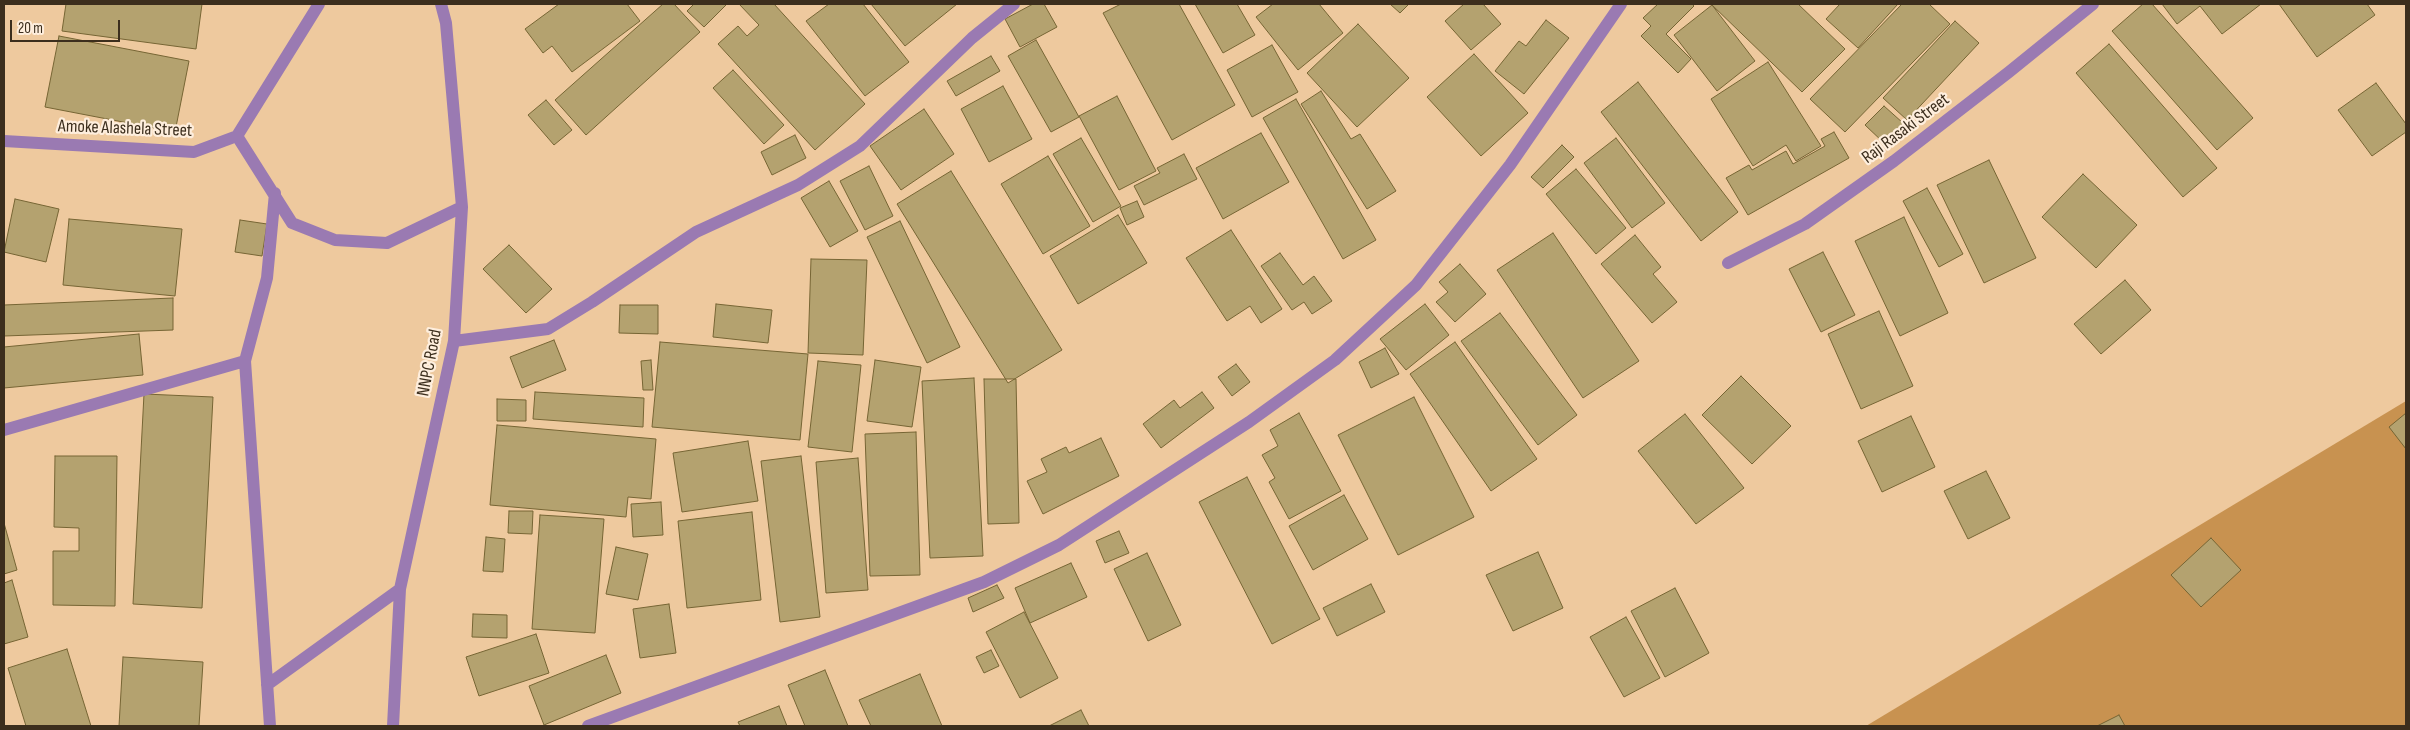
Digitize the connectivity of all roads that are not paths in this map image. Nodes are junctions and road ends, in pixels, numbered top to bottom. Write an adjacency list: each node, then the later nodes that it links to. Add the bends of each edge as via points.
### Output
1 (319, 4): 6 (street)
2 (441, 4): 9 (street, NNPC Road, via 446,24)
3 (1014, 4): 11 (street, via 972,38 860,146 798,185 696,232 548,329)
4 (1621, 4): 18 (street, via 1510,165 1416,285 1335,360 1249,422 1059,544 984,582)
5 (2093, 4): 10 (street, Raji Rasaki Street, via 1886,167 1805,224)
6 (237, 136): 7 (street, Amoke Alashela Street, via 194,152); 8 (street)
7 (4, 140)
8 (275, 193): 9 (street, via 292,223 335,240 387,243); 12 (street, via 267,278)
9 (462, 207): 11 (street, NNPC Road)
10 (1728, 263)
11 (454, 341): 14 (street, NNPC Road)
12 (245, 361): 13 (street); 15 (street)
13 (4, 430)
14 (400, 589): 15 (street); 17 (street, NNPC Road)
15 (267, 685): 16 (street)
16 (270, 726)
17 (393, 726)
18 (588, 726)

